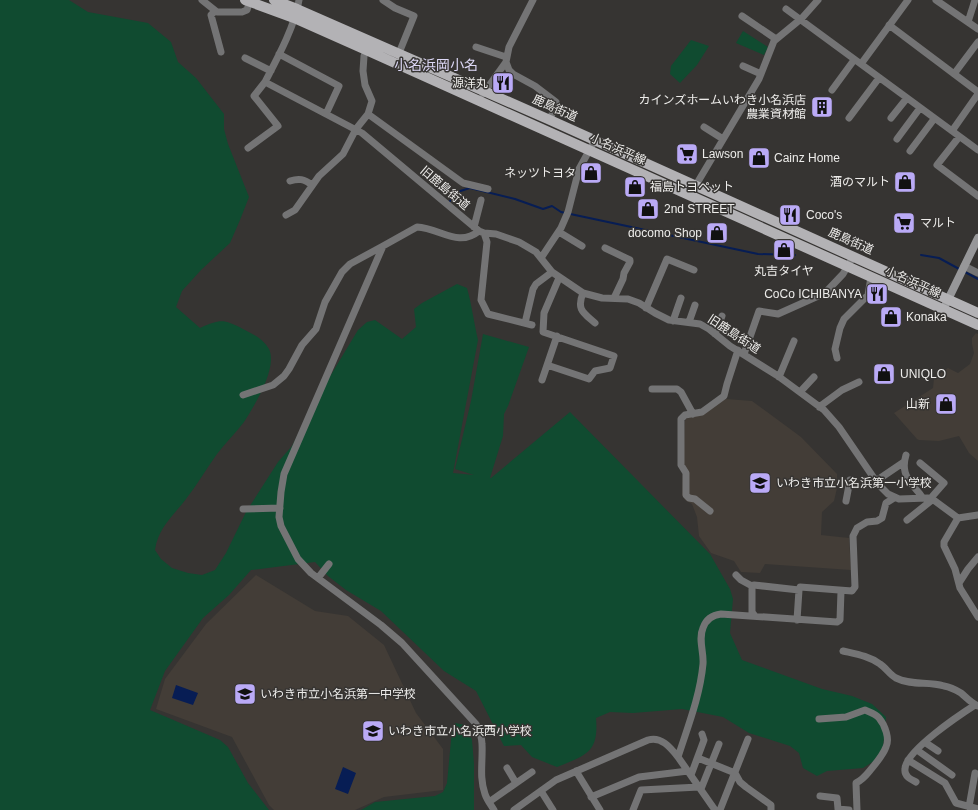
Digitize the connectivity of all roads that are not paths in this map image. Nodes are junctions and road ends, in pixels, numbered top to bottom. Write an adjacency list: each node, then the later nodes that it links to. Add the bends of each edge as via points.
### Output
1 (202, 0): 12 (street)
2 (274, 0): 10 (main road, 鹿島街道)
3 (383, 0): 23 (street, via 414,16)
4 (533, 0): 26 (street, via 509,47)
5 (818, 0): 14 (street)
6 (908, 0): 16 (street)
7 (936, 0): 15 (street)
8 (975, 0): 15 (street)
9 (248, 1): 10 (main road); 12 (street, via 246,10 242,12)
10 (297, 9): 20 (main road, 鹿島街道); 24 (street)
11 (786, 9): 14 (street)
12 (215, 11): 22 (street, via 212,15)
13 (742, 16): 18 (street)
14 (800, 20): 18 (street); 27 (street)
15 (968, 22): 17 (street)
16 (889, 26): 28 (street); 32 (street)
17 (978, 29)
18 (776, 39): 31 (street)
19 (978, 42): 32 (street)
20 (368, 45): 23 (main road, 鹿島街道); 39 (main road, 小名浜平線); 42 (street, via 363,71 365,85 372,101)
21 (476, 47): 26 (street)
22 (221, 52)
23 (398, 53): 36 (main road, 鹿島街道)
24 (279, 54): 30 (street); 41 (street, via 339,86)
25 (245, 58): 30 (street)
26 (506, 59): 36 (street); 46 (street, via 512,74 535,86 556,102)
27 (854, 60): 28 (street); 35 (street)
28 (861, 64): 33 (street)
29 (743, 66): 31 (street)
30 (271, 71): 34 (street)
31 (761, 74): 51 (street)
32 (954, 74): 37 (street)
33 (878, 78): 38 (street); 43 (street)
34 (265, 82): 41 (street, 旧鹿島街道); 54 (street, via 254,96 278,126)
35 (832, 90)
36 (484, 91): 39 (street); 46 (main road, 鹿島街道)
37 (978, 93): 49 (street)
38 (907, 98): 40 (street); 44 (street)
39 (481, 101): 55 (main road, 小名浜平線)
40 (920, 108): 45 (street); 52 (street)
41 (326, 114): 48 (street, 旧鹿島街道)
42 (368, 114): 48 (street); 61 (street, via 463,183)
43 (849, 118)
44 (891, 118)
45 (934, 119): 49 (street); 57 (street)
46 (550, 120): 53 (main road, 鹿島街道)
47 (704, 127): 51 (street)
48 (356, 129): 60 (street, via 343,154); 66 (street, 旧鹿島街道)
49 (952, 131): 50 (street)
50 (959, 137): 56 (street); 63 (street, via 937,165)
51 (723, 139): 59 (street)
52 (897, 139)
53 (596, 140): 55 (street); 59 (main road, 鹿島街道)
54 (248, 148)
55 (589, 150): 62 (main road, 小名浜平線); 67 (street, via 579,169 567,214)
56 (978, 150)
57 (910, 151)
58 (290, 181): 60 (street, via 303,180)
59 (695, 185): 62 (street); 73 (main road, 鹿島街道)
60 (312, 186): 65 (street, via 295,210)
61 (488, 189)
62 (690, 195): 73 (main road, 小名浜平線)
63 (978, 196)
64 (481, 200): 66 (street)
65 (286, 215)
66 (479, 230): 69 (street, via 474,236 458,239 417,227); 72 (street, 旧鹿島街道, via 519,242); 76 (street, via 487,242 481,300 488,314 528,324 533,289)
67 (559, 232): 70 (street); 72 (street)
68 (978, 238): 74 (street)
69 (383, 246): 105 (street, via 350,264 342,272 324,302 316,329 302,345 284,376 273,385); 114 (street, via 284,474)
70 (582, 246)
71 (605, 248): 81 (street, via 630,260)
72 (541, 258): 76 (street, 旧鹿島街道)
73 (850, 261): 78 (main road, 小名浜平線); 83 (main road, 鹿島街道); 96 (street, via 843,274 825,293 778,314 759,311)
74 (962, 269): 77 (street); 83 (street)
75 (694, 270): 85 (street, via 667,259)
76 (552, 272): 79 (street, 旧鹿島街道)
77 (978, 273)
78 (871, 277): 86 (main road, 小名浜平線); 97 (street, via 868,295 844,318 835,349)
79 (559, 278): 80 (street, 旧鹿島街道); 94 (street, via 544,313 543,332)
80 (583, 293): 81 (street, 旧鹿島街道); 91 (street, via 580,302 582,311)
81 (614, 298): 85 (street, 旧鹿島街道, via 628,299)
82 (682, 298): 89 (street)
83 (948, 298): 86 (street); 87 (main road, 鹿島街道)
84 (695, 305): 90 (street)
85 (646, 308): 89 (street, 旧鹿島街道)
86 (944, 310): 92 (main road, 小名浜平線)
87 (978, 313)
88 (722, 316): 93 (street)
89 (673, 321): 90 (street, 旧鹿島街道)
90 (689, 322): 93 (street, 旧鹿島街道, via 700,324)
91 (595, 323)
92 (978, 325)
93 (715, 334): 96 (street, 旧鹿島街道)
94 (557, 336): 98 (street); 98 (street, via 614,356 610,368 595,371 589,378)
95 (794, 341): 99 (street)
96 (741, 352): 99 (street, 旧鹿島街道); 107 (street, via 724,396 702,412)
97 (837, 358)
98 (547, 365): 101 (street)
99 (779, 377): 104 (street, 旧鹿島街道)
100 (814, 377): 104 (street)
101 (542, 380)
102 (859, 382): 106 (street, via 842,390)
103 (652, 389): 107 (street, via 677,388)
104 (800, 392): 106 (street, 旧鹿島街道)
105 (243, 396)
106 (819, 407): 110 (street, 旧鹿島街道, via 839,427)
107 (693, 414): 116 (street, via 684,415 682,419 681,466 686,473 687,497 695,499)
108 (920, 463): 112 (street, via 944,483)
109 (850, 480): 113 (street)
110 (876, 481): 111 (street, 旧鹿島街道); 112 (street, via 905,458 905,474)
111 (894, 498): 112 (street); 127 (street, via 886,503 882,518 857,528 853,536 855,587 852,591)
112 (928, 499): 118 (street); 119 (street)
113 (846, 501)
114 (280, 508): 115 (street); 123 (street, via 281,526 291,549 301,563)
115 (243, 509)
116 (710, 511)
117 (978, 515): 118 (street)
118 (958, 518): 124 (street, via 944,546)
119 (907, 520)
120 (978, 557): 124 (street)
121 (329, 564): 123 (street)
122 (736, 575): 125 (street)
123 (318, 578): 157 (street, via 402,643 476,724 482,743 481,776)
124 (959, 583): 129 (street)
125 (752, 586): 126 (street); 128 (street, via 752,612)
126 (799, 590): 127 (street, via 800,587); 130 (street)
127 (841, 591): 130 (street, via 840,620 837,622)
128 (755, 616): 130 (street); 140 (street, via 713,615 702,628 703,663 698,694)
129 (978, 617)
130 (797, 620)
131 (843, 651): 132 (street, via 868,657 899,680 952,688)
132 (977, 705): 136 (street, via 946,724)
133 (819, 719): 169 (street, via 846,717 866,710 880,718 884,727 886,747 864,779 856,783)
134 (702, 734): 141 (street, via 704,740)
135 (748, 739): 148 (street)
136 (926, 743): 138 (street); 139 (street)
137 (719, 744): 143 (street)
138 (917, 750): 142 (street); 150 (street)
139 (938, 751)
140 (678, 756): 145 (street, via 666,743 652,739); 147 (street)
141 (698, 758): 143 (street); 147 (street)
142 (908, 760): 151 (street, via 904,770); 158 (street, via 944,784 956,803)
143 (712, 764): 148 (street); 153 (street)
144 (507, 768): 152 (street)
145 (576, 771): 154 (street, via 556,780); 156 (street)
146 (532, 772): 152 (street)
147 (689, 773): 153 (street); 156 (street, via 643,776)
148 (735, 773): 166 (street); 167 (street, via 740,782 771,805)
149 (974, 773): 158 (street)
150 (952, 775)
151 (916, 782)
152 (516, 783): 157 (street)
153 (700, 788): 164 (street, via 641,790); 165 (street)
154 (541, 791): 161 (street); 162 (street)
155 (820, 796): 168 (street, via 837,798 838,809)
156 (591, 797): 163 (street)
157 (489, 802): 160 (street)
158 (969, 807): 159 (street)
159 (978, 809)
160 (494, 810)
161 (514, 810)
162 (553, 810)
163 (600, 810)
164 (633, 810)
165 (715, 810)
166 (720, 810)
167 (771, 810)
168 (849, 810)
169 (857, 810)

